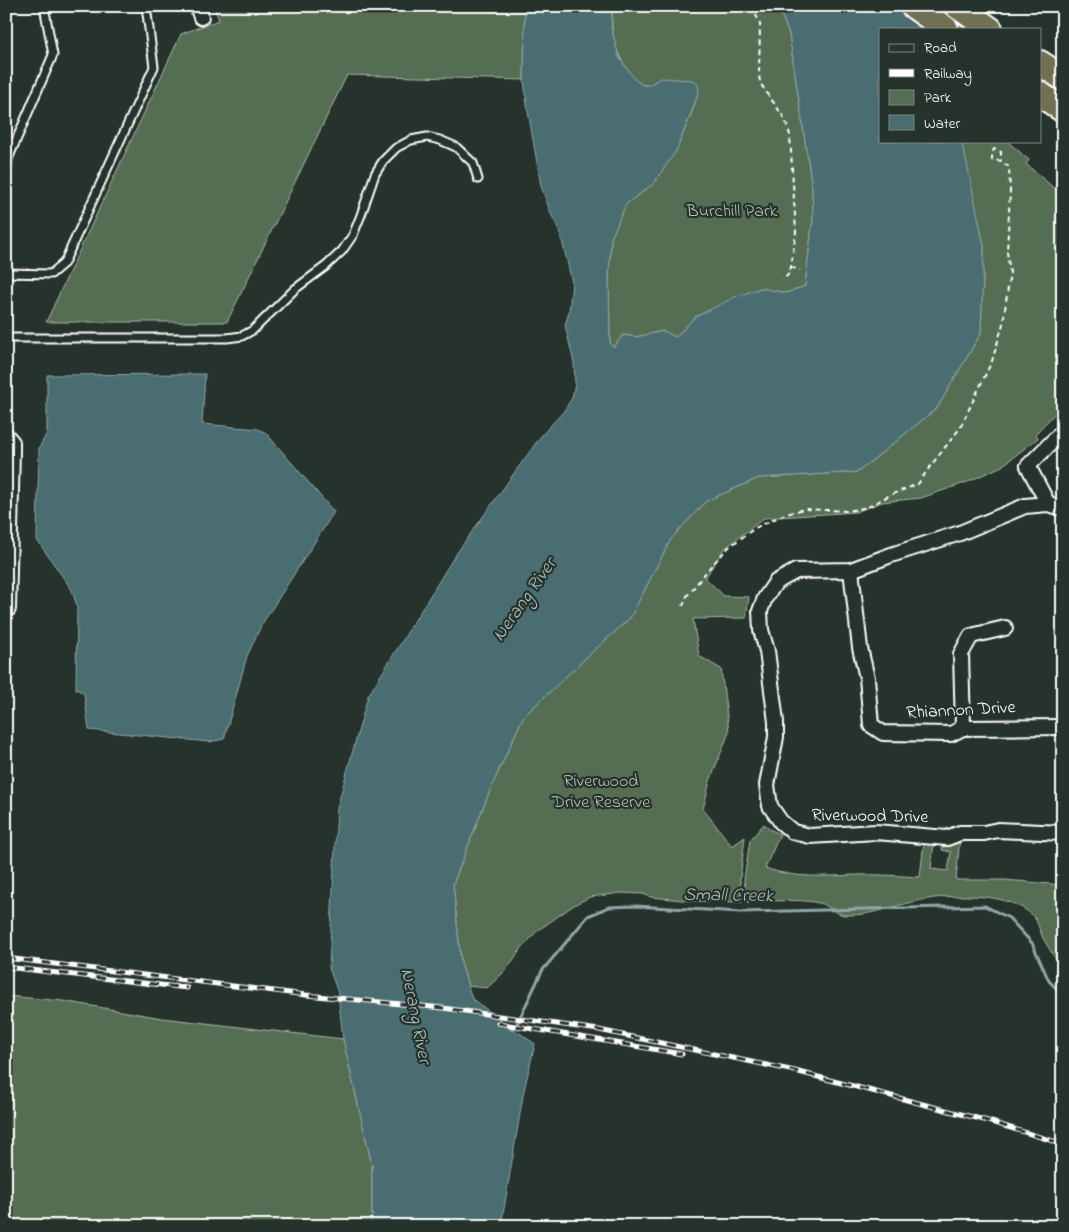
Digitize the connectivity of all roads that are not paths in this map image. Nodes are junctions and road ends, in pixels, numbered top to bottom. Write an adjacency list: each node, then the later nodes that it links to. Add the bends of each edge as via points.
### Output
1 (44, 6): 11 (lane, via 53,55 8,159)
2 (146, 6): 13 (lane, via 154,67 64,264 51,274)
3 (913, 6): 5 (highway)
4 (963, 10): 6 (highway)
5 (945, 28)
6 (989, 28)
7 (1042, 64): 8 (highway)
8 (1063, 78)
9 (1042, 95): 10 (highway)
10 (1063, 110)
11 (6, 178)
12 (478, 179): 14 (lane, via 473,163 456,147 440,140 427,137 411,140 396,148 375,174 362,215 342,251 295,289 253,330 242,336)
13 (6, 273)
14 (6, 338)
15 (1063, 431): 17 (street, via 1028,466)
16 (6, 436): 20 (street, via 12,442)
17 (1048, 504): 18 (street, Riverwood Drive); 19 (street, Riverwood Drive, via 1025,506 960,533)
18 (1063, 508)
19 (851, 570): 23 (street, Rhiannon Drive, via 871,725 883,734 951,734); 24 (street, Riverwood Drive, via 796,571 776,582 760,611 776,722 767,785 770,806 781,822 793,832 810,836 876,832 947,838 960,833 998,830)
20 (8, 609)
21 (1005, 628): 23 (street, via 971,636 961,654)
22 (1063, 727): 23 (street, Rhiannon Drive)
23 (963, 728)
24 (1063, 834)

